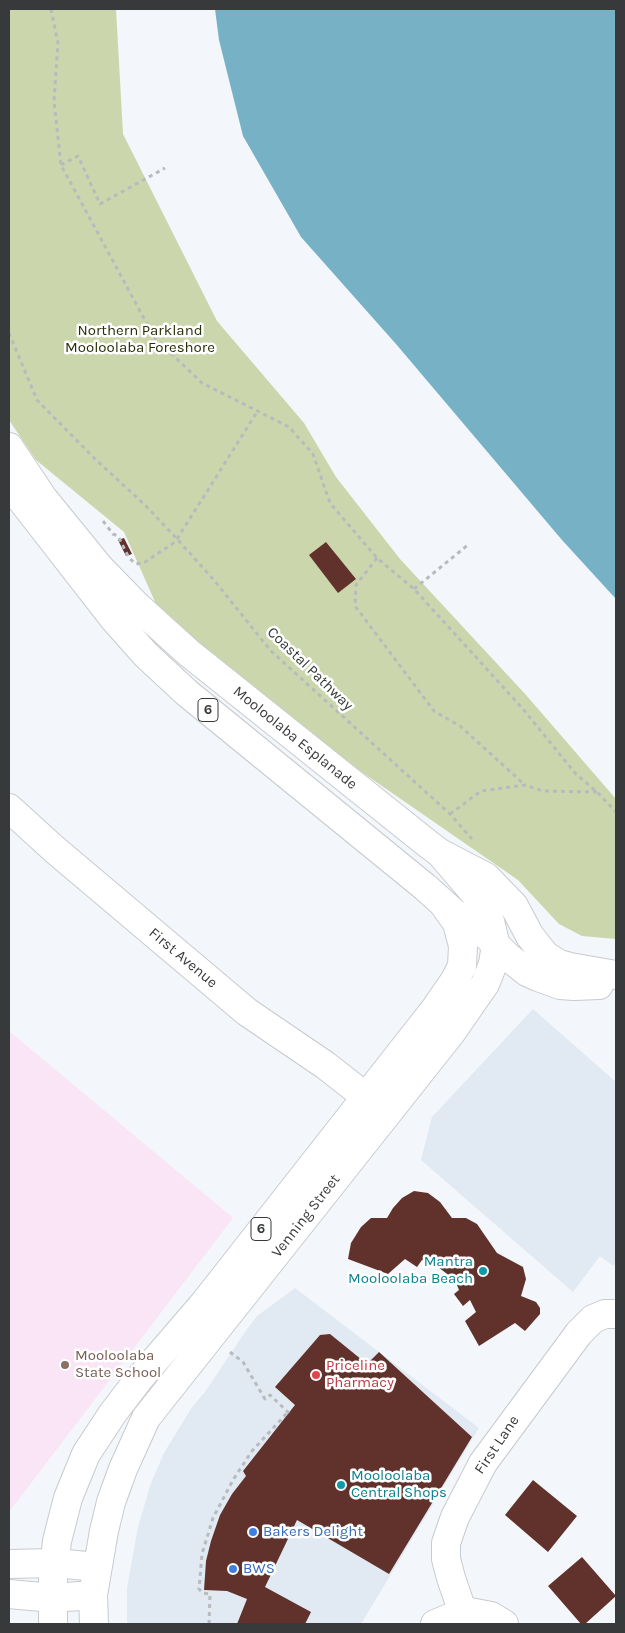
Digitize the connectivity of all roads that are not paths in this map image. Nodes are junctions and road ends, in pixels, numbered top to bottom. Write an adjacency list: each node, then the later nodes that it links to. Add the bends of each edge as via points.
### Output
1 (9, 447): 4 (main road, Mooloolaba Esplanade / 6, via 43,498 100,568 137,606 189,653)
2 (9, 484): 5 (main road, 6, via 100,603 146,655 187,693)
3 (9, 808): 9 (main road, First Avenue, via 247,1012)
4 (440, 853): 6 (main road, Venning Street / 6, via 484,906); 7 (main road, Mooloolaba Esplanade, via 476,871 497,888 514,906 533,942 553,960)
5 (442, 902): 6 (main road, 6); 9 (main road, Venning Street / 6, via 451,912 459,930 463,954 461,968 435,1009)
6 (495, 943): 8 (main road, via 527,972 550,982 574,986); 13 (main road, Venning Street / 6, via 493,964 485,984 451,1033 146,1418 117,1484)
7 (616, 976)
8 (616, 983)
9 (366, 1097): 12 (main road, Venning Street / 6, via 102,1427 73,1482 60,1528)
10 (616, 1314): 17 (main road, First Lane, via 604,1314 593,1319 579,1333 492,1449 463,1502 449,1532 446,1559)
11 (9, 1564): 12 (main road)
12 (55, 1564): 13 (main road); 16 (main road, 6)
13 (97, 1567): 15 (main road, Venning Street / 6)
14 (9, 1594): 16 (main road)
15 (93, 1595): 16 (main road); 18 (main road, 6)
16 (53, 1611)
17 (463, 1613): 19 (main road); 20 (main road, via 481,1613)
18 (94, 1624)
19 (434, 1624)
20 (504, 1624)

